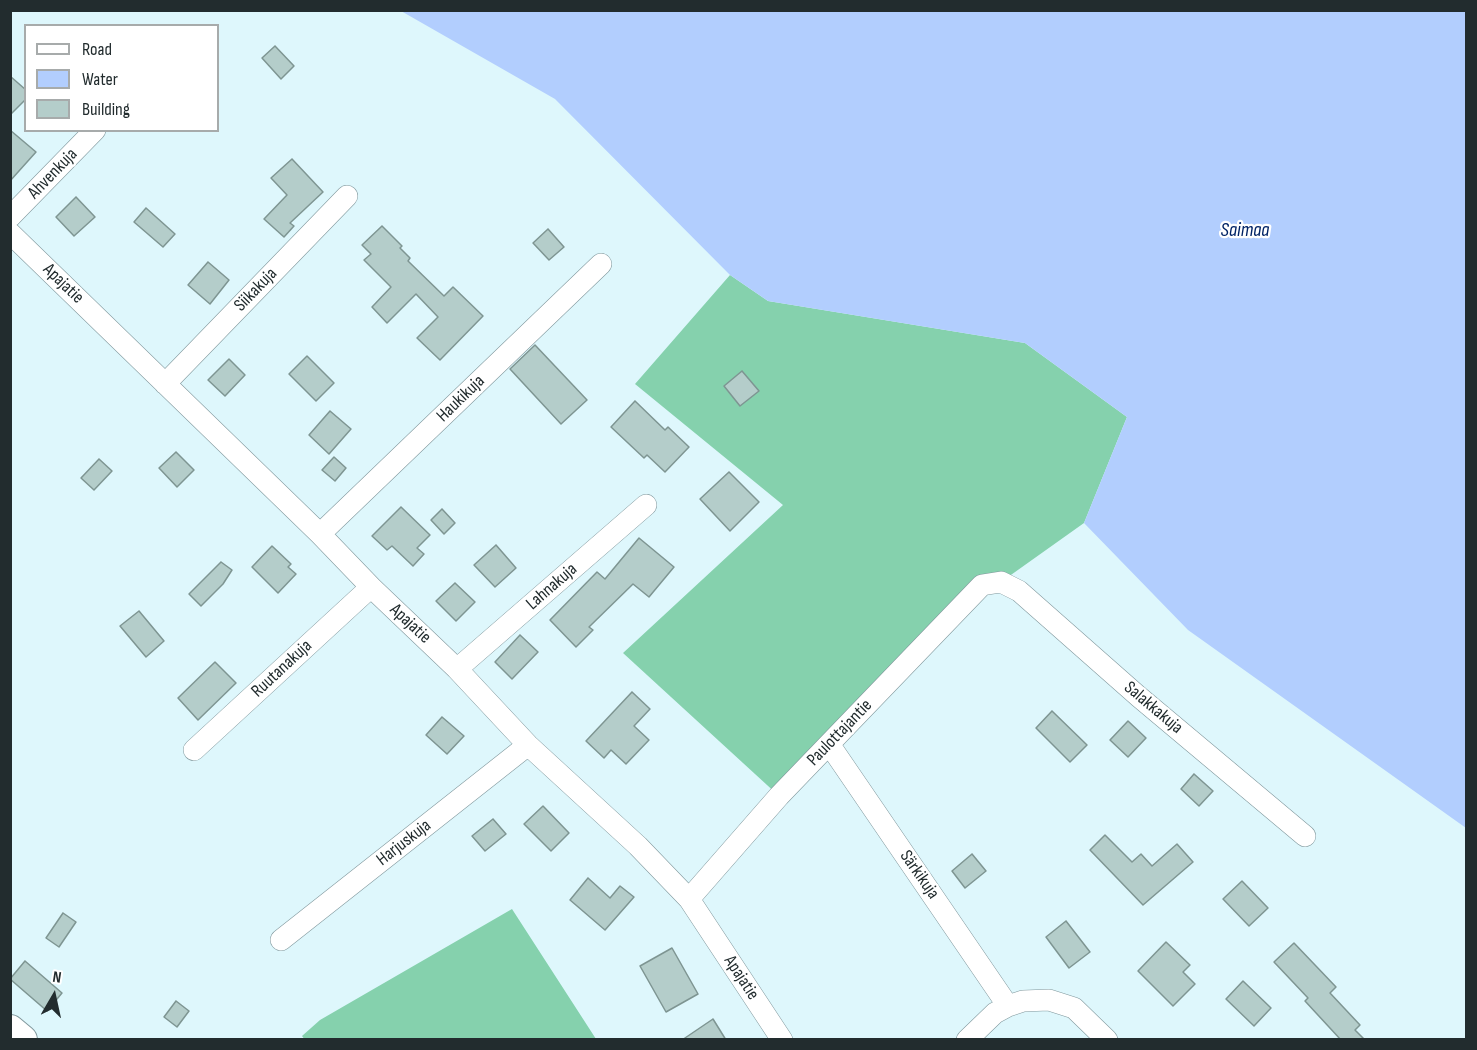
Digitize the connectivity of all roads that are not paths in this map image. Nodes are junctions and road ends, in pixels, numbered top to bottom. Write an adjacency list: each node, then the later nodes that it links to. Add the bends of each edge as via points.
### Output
1 (93, 132): 3 (street, Ahvenkuja)
2 (347, 196): 6 (street, Siikakuja)
3 (10, 217)
4 (10, 233): 6 (street, Apajatie)
5 (601, 264): 8 (street, Haukikuja)
6 (165, 384): 8 (street, Apajatie)
7 (646, 505): 11 (street, Lahnakuja)
8 (320, 534): 10 (street, Apajatie)
9 (1001, 582): 12 (street, Paulottajantie, via 982,585); 15 (street, Salakkakuja, via 1019,591)
10 (371, 587): 11 (street, Apajatie); 14 (street, Ruutanakuja)
11 (457, 669): 13 (street, Apajatie)
12 (829, 744): 16 (street, Paulottajantie); 18 (street, Särkikuja)
13 (528, 745): 16 (street, Apajatie, via 638,846); 17 (street, Harjuskuja)
14 (194, 750)
15 (1305, 836)
16 (689, 899): 21 (street, Apajatie)
17 (281, 940)
18 (1008, 1006): 22 (street); 23 (street, via 1049,1000 1074,1008)
19 (10, 1030): 20 (street)
20 (22, 1040)
21 (782, 1040)
22 (967, 1040)
23 (1107, 1040)

